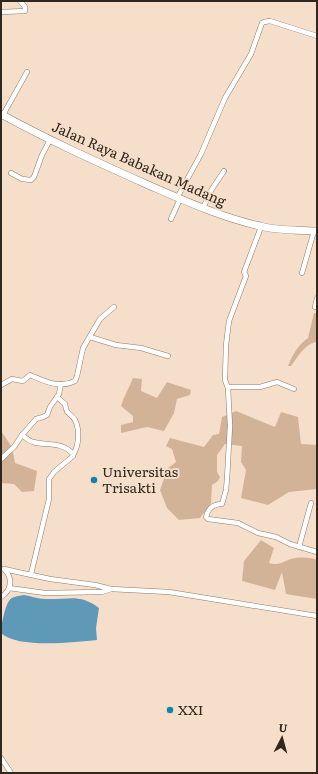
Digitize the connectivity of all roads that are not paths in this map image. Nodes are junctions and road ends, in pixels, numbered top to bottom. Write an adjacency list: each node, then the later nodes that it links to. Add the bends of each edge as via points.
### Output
1 (20, 1): 2 (street, via 25,11)
2 (1, 12)
3 (317, 36): 9 (street, via 270,21 262,23 251,54 225,98 201,154)
4 (27, 72): 5 (street)
5 (2, 115): 6 (main road, Jalan Raya Babakan Madang)
6 (50, 140): 8 (street, via 31,180 22,179); 9 (main road, Jalan Raya Babakan Madang)
7 (224, 171): 10 (street)
8 (11, 173)
9 (178, 198): 10 (main road, Jalan Raya Babakan Madang); 11 (street)
10 (203, 208): 12 (main road, Jalan Raya Babakan Madang)
11 (171, 219)
12 (261, 227): 13 (main road, Jalan Raya Babakan Madang); 22 (street, via 229,321 225,354 225,380)
13 (315, 231): 14 (street)
14 (302, 273)
15 (317, 298): 17 (street)
16 (114, 307): 18 (street, via 100,319)
17 (315, 307)
18 (90, 337): 19 (street); 20 (street, via 83,348 75,381)
19 (168, 356)
20 (61, 384): 21 (street, via 45,382 30,375 23,382 12,379); 24 (street)
21 (1, 385)
22 (228, 386): 23 (street, via 260,387 277,382); 29 (street, via 230,426 226,490 222,504 210,507 206,517 238,522 258,533 276,537)
23 (294, 389)
24 (56, 397): 25 (street, via 47,415 36,419); 26 (street, via 65,404 69,415 76,421 78,445)
25 (22, 435): 26 (street, via 34,442 58,445); 27 (street)
26 (73, 455): 32 (street, via 49,479 49,498)
27 (1, 459)
28 (311, 503): 29 (street)
29 (299, 547): 30 (street)
30 (317, 552)
31 (2, 568): 32 (street); 33 (street, via 10,577)
32 (31, 574): 34 (street)
33 (9, 588): 34 (street, via 45,592 102,592); 35 (street)
34 (111, 589): 36 (street, via 169,592)
35 (1, 597)
36 (317, 616)
37 (1, 758): 38 (street)
38 (11, 773)

